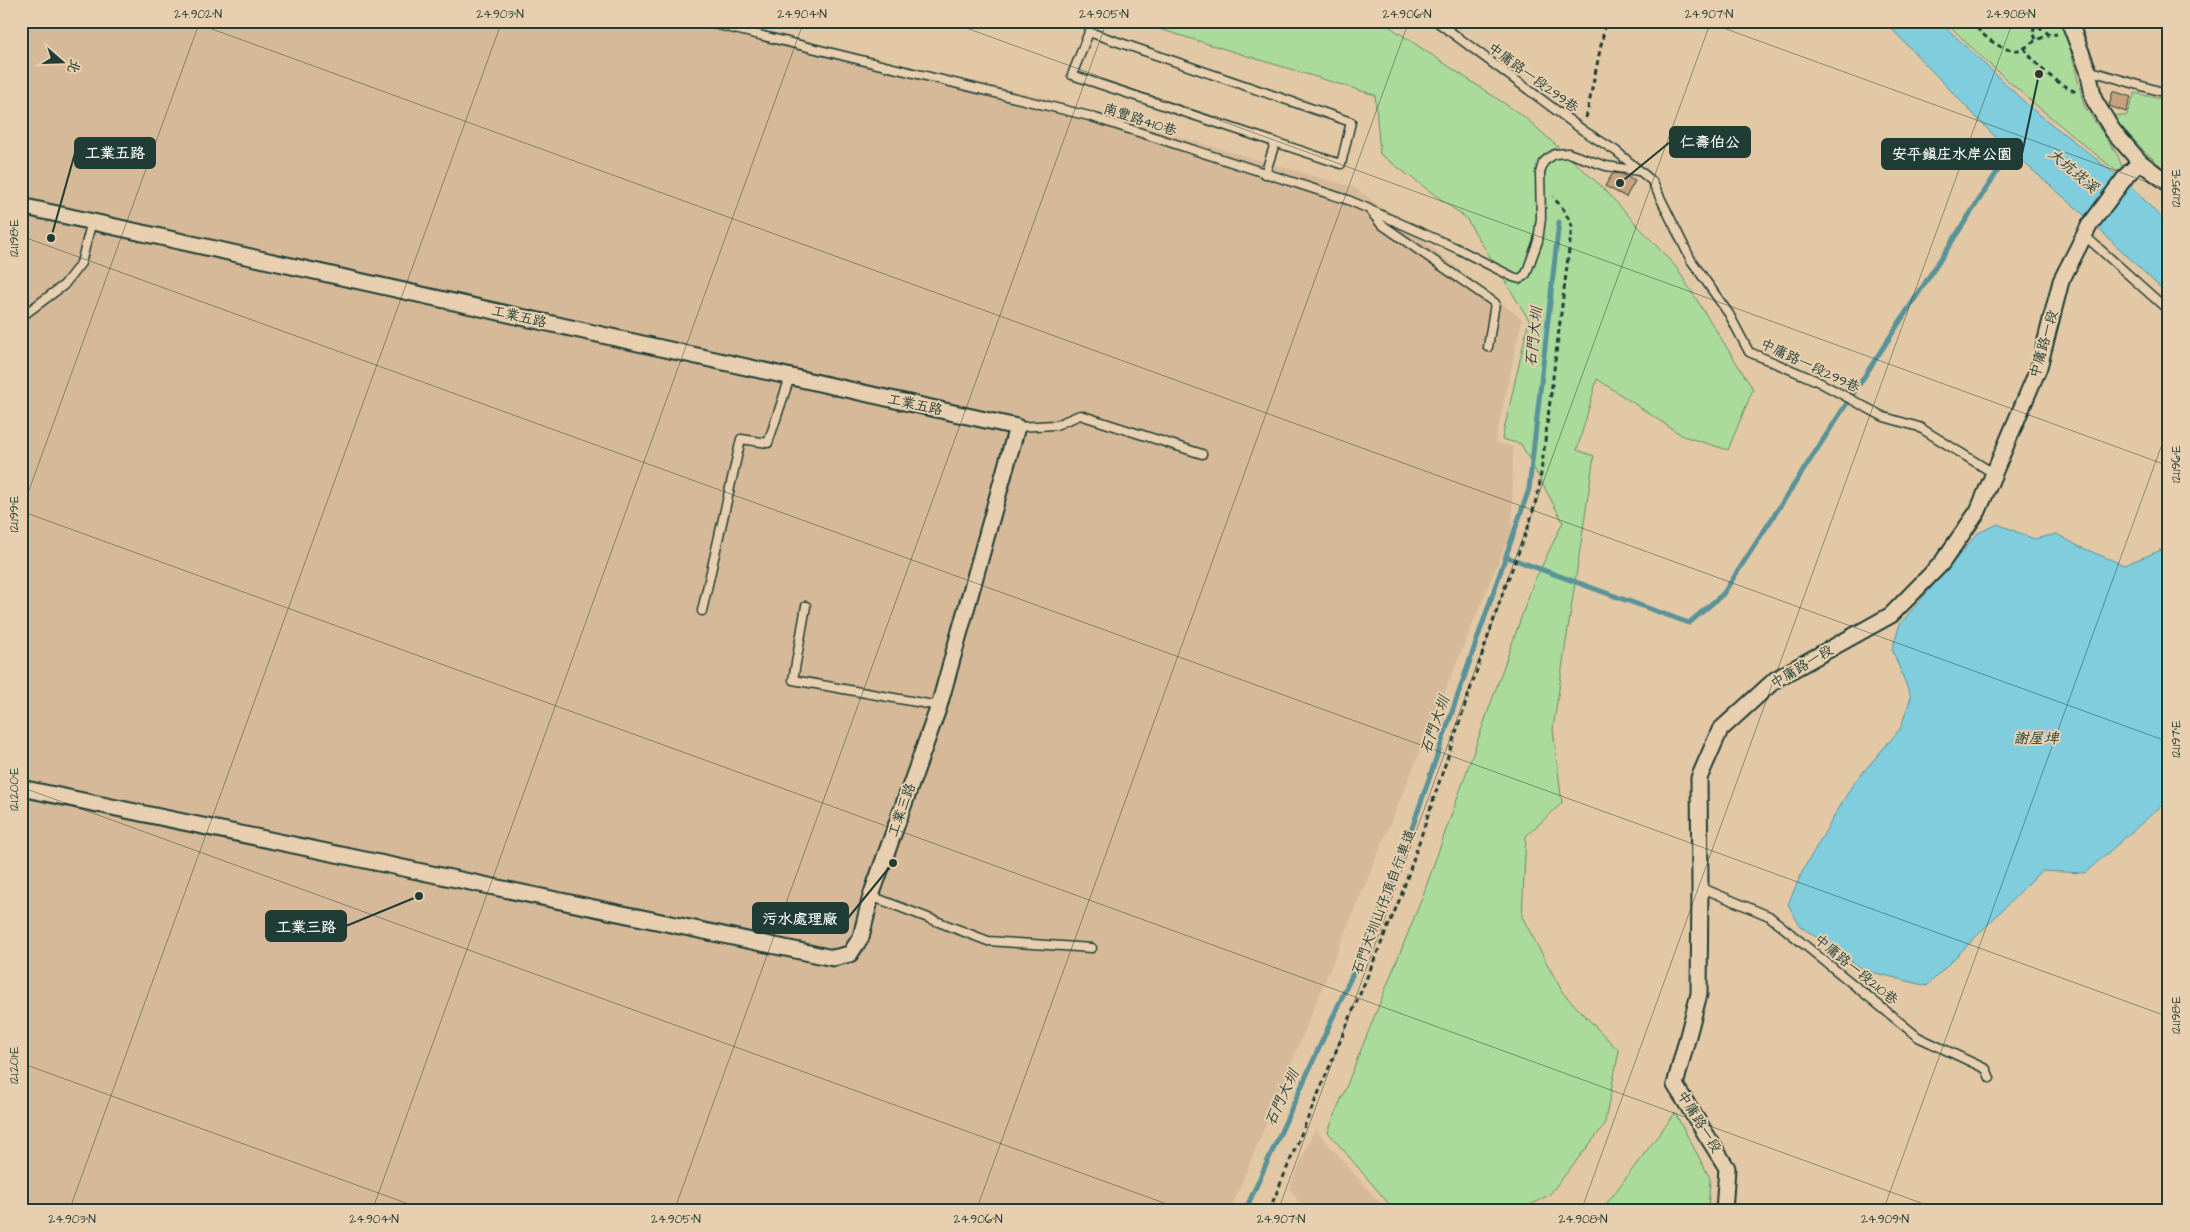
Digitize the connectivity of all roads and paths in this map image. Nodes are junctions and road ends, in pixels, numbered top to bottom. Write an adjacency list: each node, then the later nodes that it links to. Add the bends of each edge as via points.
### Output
1 (702, 21): 18 (lane, 南豐路410巷, via 1089,116)
2 (1436, 21): 14 (lane, 中庸路一段299巷)
3 (1606, 21): 14 (path)
4 (1971, 21): 10 (path, via 1998,45 2008,50)
5 (2031, 21): 6 (path)
6 (2035, 26): 8 (path); 9 (path)
7 (2071, 28): 8 (path); 11 (street)
8 (2050, 35): 9 (path)
9 (2036, 40): 10 (path)
10 (2024, 48): 13 (path, via 2030,58 2060,85)
11 (2088, 70): 12 (lane); 13 (street)
12 (2169, 94)
13 (2094, 100): 16 (street, via 2113,131)
14 (1584, 131): 17 (lane, 中庸路一段299巷)
15 (1275, 143): 15 (lane, via 1072,75 1089,32 1351,122 1341,164); 18 (lane)
16 (2140, 162): 19 (street); 24 (street, 中庸路一段)
17 (1641, 171): 20 (lane, via 1606,166 1568,153 1555,154 1543,163); 31 (lane, 中庸路一段299巷, via 1652,181 1691,260 1729,314 1749,352 1815,380 1884,417 1919,427)
18 (1265, 174): 22 (lane, 南豐路410巷)
19 (2169, 184)
20 (1540, 189): 22 (lane, via 1538,241 1526,274 1520,279); 40 (path, 石門大圳山仔頂自行車道, via 1550,194 1564,210 1572,226 1539,489 1401,896)
21 (21, 206): 23 (street, 工業五路)
22 (1369, 209): 27 (lane, 南豐路410巷, via 1381,224 1495,302)
23 (92, 221): 26 (lane, via 81,262 64,286); 28 (street, 工業五路)
24 (2086, 230): 25 (lane); 31 (street, 中庸路一段, via 2061,281 2039,367)
25 (2169, 310)
26 (21, 317)
27 (1488, 347)
28 (790, 377): 29 (street, 工業五路); 33 (lane, via 768,442 741,439)
29 (1017, 427): 30 (lane, via 1056,425 1080,415); 34 (street, 工業三路)
30 (1202, 454)
31 (1994, 473): 36 (street, 中庸路一段, via 1978,511 1941,564 1891,615 1776,679 1720,730 1699,778)
32 (806, 606): 34 (lane, via 793,680)
33 (702, 611)
34 (939, 706): 37 (street, 工業三路)
35 (21, 788): 37 (street, 工業三路, via 833,958 850,954 861,937)
36 (1700, 887): 39 (lane, 中庸路一段210巷, via 1769,916 1918,1036 1986,1069); 41 (street, 中庸路一段, via 1699,994 1675,1085 1728,1168)
37 (871, 896): 38 (lane, via 988,941)
38 (1092, 948)
39 (1990, 1078)
40 (1268, 1211)
41 (1724, 1211)

